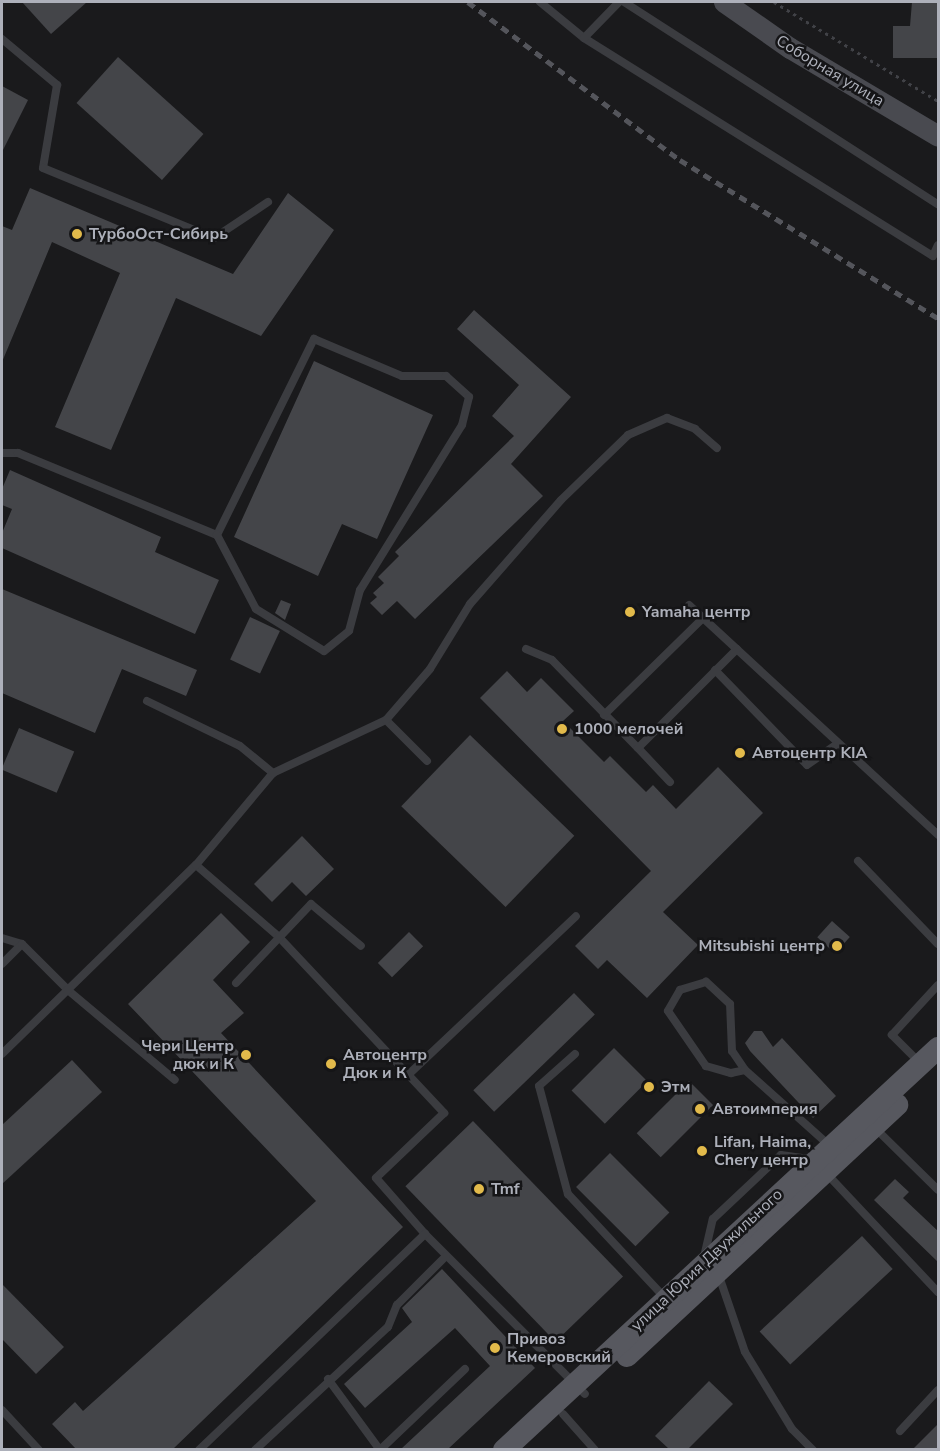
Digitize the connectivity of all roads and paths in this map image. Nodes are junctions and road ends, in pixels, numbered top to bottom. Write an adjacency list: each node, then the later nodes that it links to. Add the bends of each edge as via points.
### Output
1 (540, 2): 6 (lane)
2 (619, 2): 6 (lane)
3 (624, 2): 11 (lane)
4 (724, 2): 9 (street, Соборная улица, via 790,48)
5 (774, 2): 8 (path)
6 (584, 38): 12 (lane, via 933,256)
7 (2, 39): 10 (lane, via 57,85 43,168 214,238)
8 (939, 101)
9 (939, 136)
10 (268, 202)
11 (939, 204)
12 (939, 245)
13 (717, 448): 23 (lane, via 695,429 667,418 628,435 561,500 470,604 430,669)
14 (2, 453): 15 (lane, via 18,453)
15 (217, 535): 15 (lane, via 256,609 324,651 349,631 360,590 462,425 469,397 446,376 402,376 314,339)
16 (689, 605): 17 (lane)
17 (703, 618): 19 (lane); 22 (lane)
18 (526, 649): 22 (lane, via 552,660)
19 (737, 649): 20 (lane); 24 (lane)
20 (715, 670): 24 (lane, via 807,765); 25 (lane)
21 (147, 701): 27 (lane, via 240,746)
22 (604, 715): 25 (lane)
23 (386, 720): 26 (lane); 27 (lane)
24 (838, 742): 29 (lane)
25 (638, 748): 28 (lane)
26 (427, 761)
27 (273, 773): 31 (lane)
28 (670, 782)
29 (939, 835)
30 (858, 861): 35 (lane)
31 (196, 865): 33 (lane); 41 (lane)
32 (576, 916): 47 (lane)
33 (278, 936): 37 (lane, via 311,904); 39 (lane); 47 (lane)
34 (2, 938): 36 (lane)
35 (939, 944)
36 (22, 945): 38 (lane); 41 (lane)
37 (361, 946)
38 (2, 964)
39 (236, 983)
40 (939, 985): 45 (lane, via 892,1035)
41 (69, 991): 43 (lane); 48 (lane)
42 (939, 1048): 45 (main road, улица Юрия Двужильного)
43 (2, 1054)
44 (575, 1054): 56 (lane, via 539,1086 568,1194)
45 (930, 1064): 49 (main road, улица Юрия Двужильного); 50 (main road, улица Юрия Двужильного)
46 (745, 1070): 46 (lane, via 731,1073 706,1066 668,1011 680,990 706,982 730,1004 732,1051); 50 (lane)
47 (408, 1075): 52 (lane, via 444,1113 376,1178)
48 (175, 1080)
49 (874, 1127): 50 (main road, улица Юрия Двужильного); 51 (lane)
50 (828, 1159): 54 (main road, улица Юрия Двужильного); 55 (lane)
51 (939, 1190)
52 (425, 1234): 53 (lane); 65 (lane)
53 (446, 1256): 58 (lane, via 397,1305 388,1327); 59 (lane)
54 (710, 1270): 56 (main road, улица Юрия Двужильного); 59 (main road, улица Юрия Двужильного); 71 (lane, via 745,1352 792,1429)
55 (939, 1292)
56 (666, 1299): 59 (main road, улица Юрия Двужильного)
57 (465, 1369): 67 (lane)
58 (328, 1379): 66 (lane); 67 (lane)
59 (580, 1389): 62 (main road, улица Юрия Двужильного); 68 (main road, улица Юрия Двужильного)
60 (939, 1390): 63 (lane)
61 (2, 1410): 64 (lane)
62 (563, 1414): 69 (main road, улица Юрия Двужильного); 70 (lane)
63 (900, 1431)
64 (39, 1449)
65 (199, 1449)
66 (255, 1449)
67 (381, 1449)
68 (504, 1449)
69 (525, 1449)
70 (595, 1449)
71 (813, 1449)

